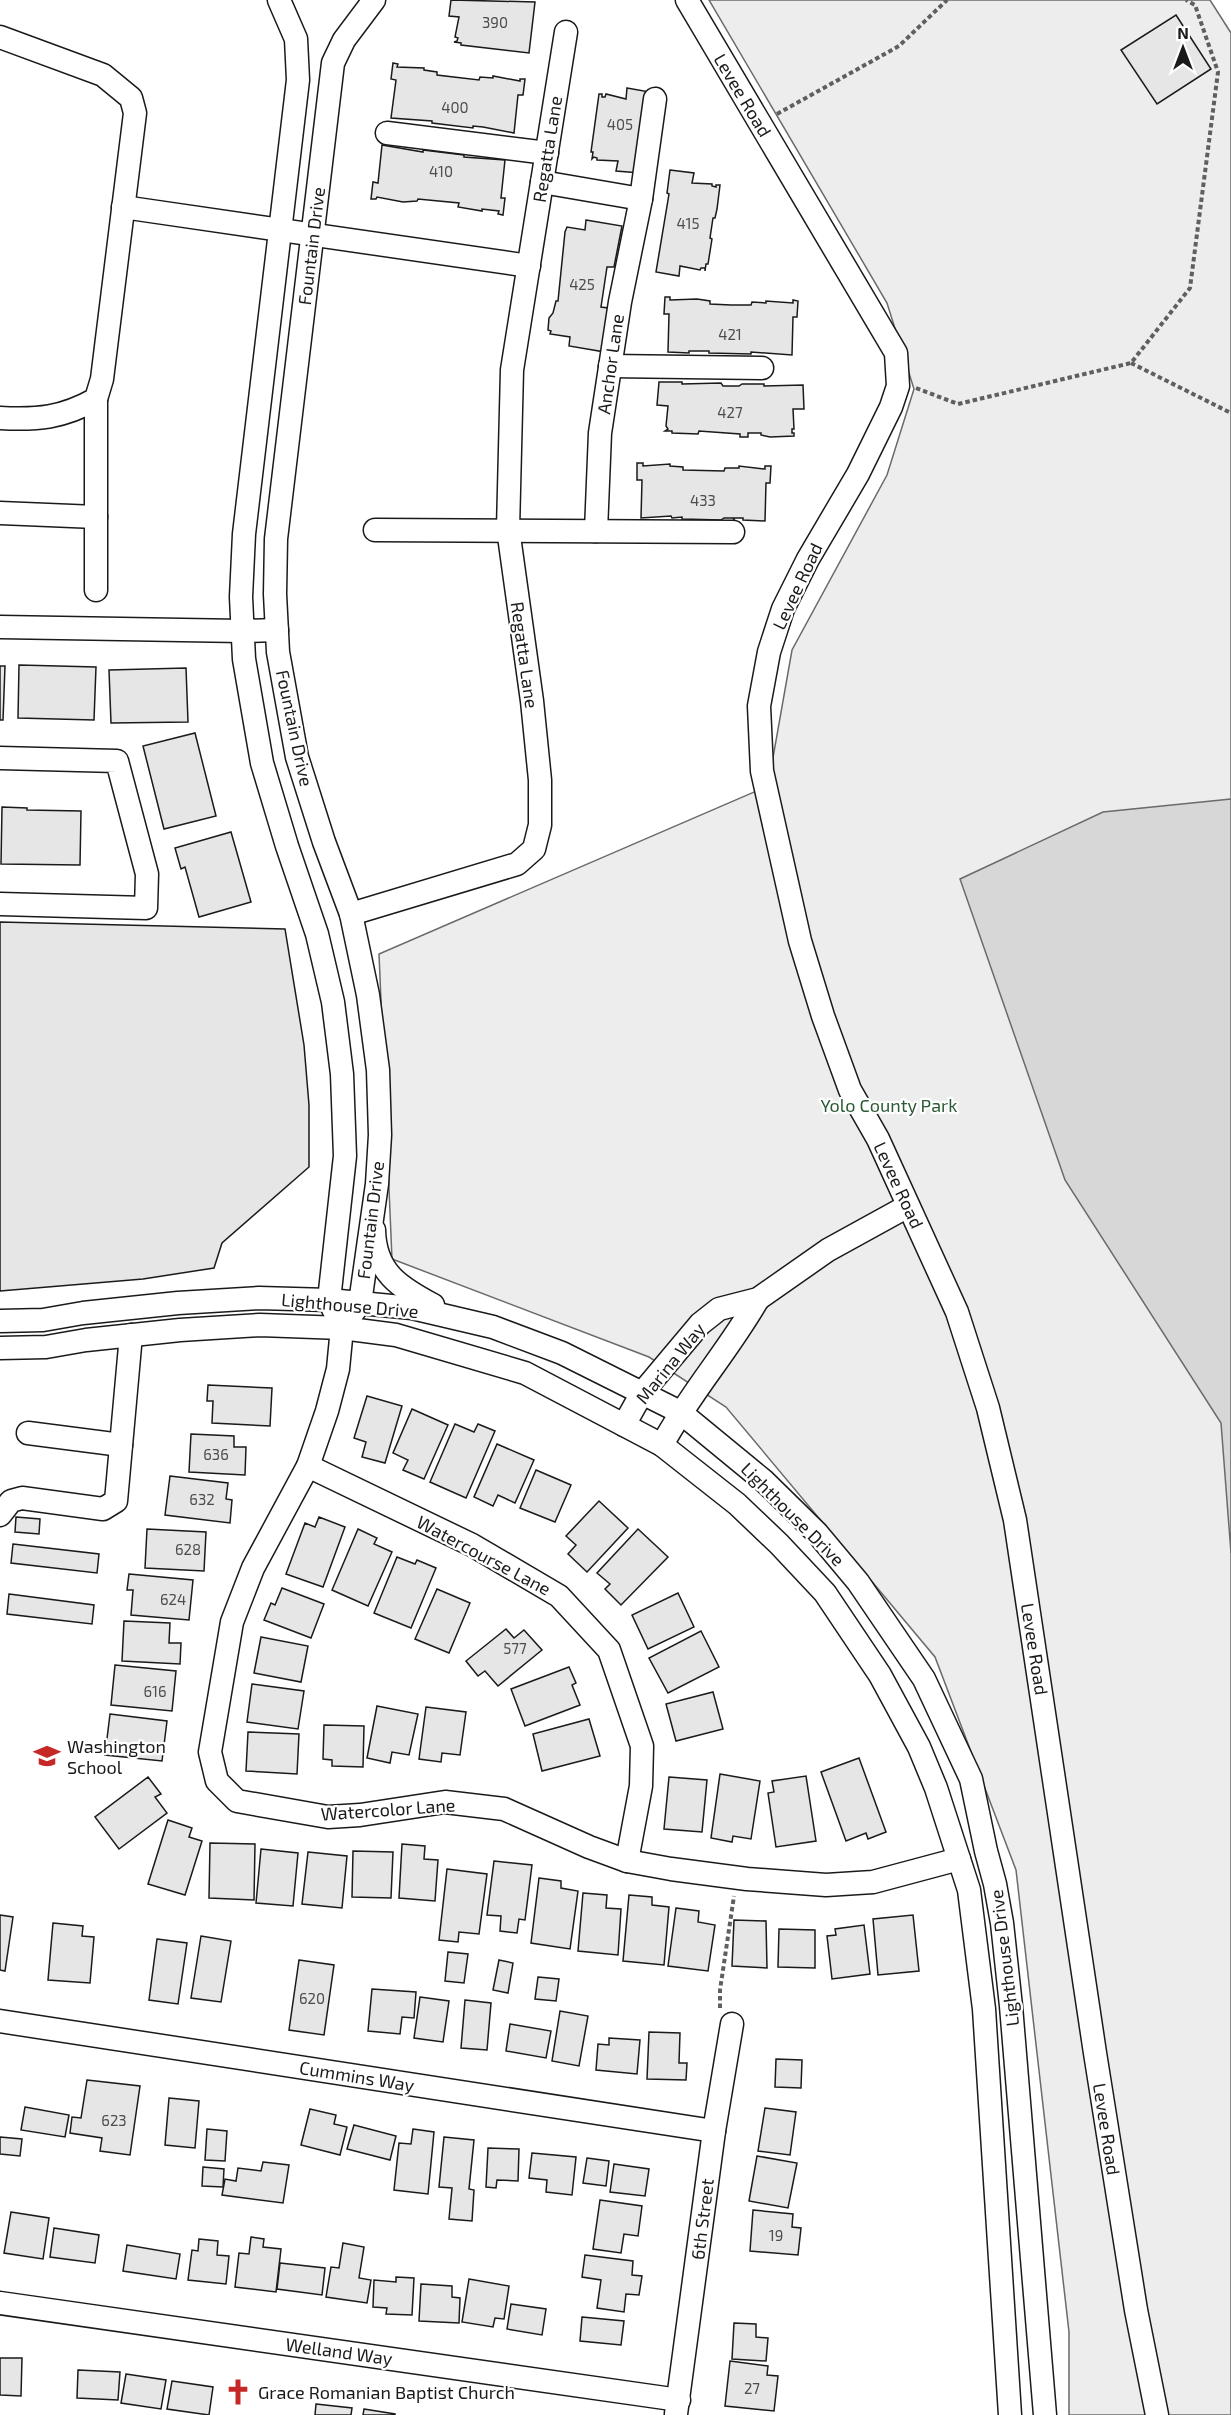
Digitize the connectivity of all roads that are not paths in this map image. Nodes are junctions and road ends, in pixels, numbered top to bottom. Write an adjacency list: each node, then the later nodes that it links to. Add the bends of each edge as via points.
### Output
1 (279, 0): 12 (street, Fountain Drive, via 296,39 298,60)
2 (374, 0): 13 (street, Fountain Drive, via 344,40 333,63)
3 (687, 0): 32 (street, Levee Road, via 896,353 898,386 891,407 783,609 769,652 759,706 762,771 816,995 850,1090 878,1139)
4 (566, 32): 8 (street, Regatta Lane)
5 (0, 37): 11 (street, via 103,75 131,98 135,113)
6 (655, 99): 10 (street, Anchor Lane)
7 (387, 133): 8 (street)
8 (547, 153): 9 (street, Regatta Lane)
9 (542, 182): 10 (street); 14 (street, Regatta Lane)
10 (641, 199): 15 (street, Anchor Lane)
11 (123, 207): 12 (street); 17 (street, via 102,379)
12 (280, 230): 13 (street); 28 (street, Fountain Drive, via 244,534)
13 (312, 235): 14 (street); 27 (street, Fountain Drive, via 276,539)
14 (529, 266): 21 (street, Regatta Lane, via 512,370)
15 (610, 366): 16 (street); 23 (street, Anchor Lane, via 600,433)
16 (762, 368)
17 (96, 399): 18 (street, via 64,414); 20 (street)
18 (0, 418)
19 (0, 513): 20 (street)
20 (96, 517): 25 (street)
21 (508, 529): 22 (street); 23 (street); 31 (street, Regatta Lane, via 540,780 540,825 534,849 517,864)
22 (375, 530)
23 (596, 531): 24 (street)
24 (733, 532)
25 (96, 590)
26 (0, 627): 28 (street)
27 (277, 630): 28 (street); 31 (street, Fountain Drive, via 297,757)
28 (242, 631): 35 (street, Fountain Drive, via 262,763 317,934 333,1002 342,1074 345,1156)
29 (0, 758): 30 (street, via 117,761 147,874 146,908)
30 (0, 903)
31 (351, 914): 33 (street, Fountain Drive, via 378,1070 380,1135)
32 (908, 1206): 34 (street, Marina Way, via 828,1250); 59 (street, Levee Road, via 957,1312 988,1408 1015,1520 1097,2065)
33 (373, 1208): 36 (street, Fountain Drive); 37 (street, via 374,1245 386,1271 403,1290)
34 (758, 1299): 42 (street, Marina Way, via 719,1309 700,1324); 43 (street, Marina Way, via 741,1330)
35 (329, 1300): 36 (street, Lighthouse Drive); 38 (street, Lighthouse Drive, via 259,1298 178,1303 43,1320); 39 (street)
36 (360, 1303): 37 (street, Lighthouse Drive, via 412,1308); 39 (street, Fountain Drive)
37 (456, 1318): 42 (street, Lighthouse Drive, via 493,1327 562,1353)
38 (0, 1321)
39 (342, 1328): 40 (street, Lighthouse Drive, via 260,1325); 44 (street, Lighthouse Drive, via 396,1335 525,1373); 48 (street, Watercolor Lane, via 339,1369)
40 (131, 1335): 41 (street, Lighthouse Drive, via 46,1347); 46 (street)
41 (0, 1348)
42 (642, 1393): 43 (street, Lighthouse Drive); 44 (street, Marina Way)
43 (680, 1412): 47 (street, Marina Way); 58 (street, Lighthouse Drive, via 764,1481 817,1533 858,1582 924,1679 971,1779 1002,1923)
44 (624, 1425): 47 (street, Lighthouse Drive)
45 (28, 1433): 46 (street)
46 (121, 1445): 49 (street, via 116,1501 103,1509 22,1498 10,1501)
47 (662, 1445): 50 (street, Lighthouse Drive, via 737,1503 825,1593 880,1675 919,1747)
48 (308, 1466): 51 (street, Watercourse Lane, via 472,1545 559,1596 609,1650 642,1746 641,1786); 51 (street, Watercolor Lane, via 253,1568 232,1622 210,1752 217,1781 237,1801 328,1817 445,1802 504,1809)
49 (0, 1515)
50 (960, 1859): 51 (street, Watercolor Lane, via 873,1882 826,1885 737,1878); 57 (street, Lighthouse Drive, via 970,1899 984,2009)
51 (627, 1861)
52 (0, 2021): 54 (street, Cummins Way)
53 (732, 2024): 54 (street, 6th Street)
54 (714, 2131): 56 (street, 6th Street)
55 (0, 2302): 56 (street, Welland Way)
56 (678, 2408)
57 (1010, 2415)
58 (1045, 2415)
59 (1157, 2415)

